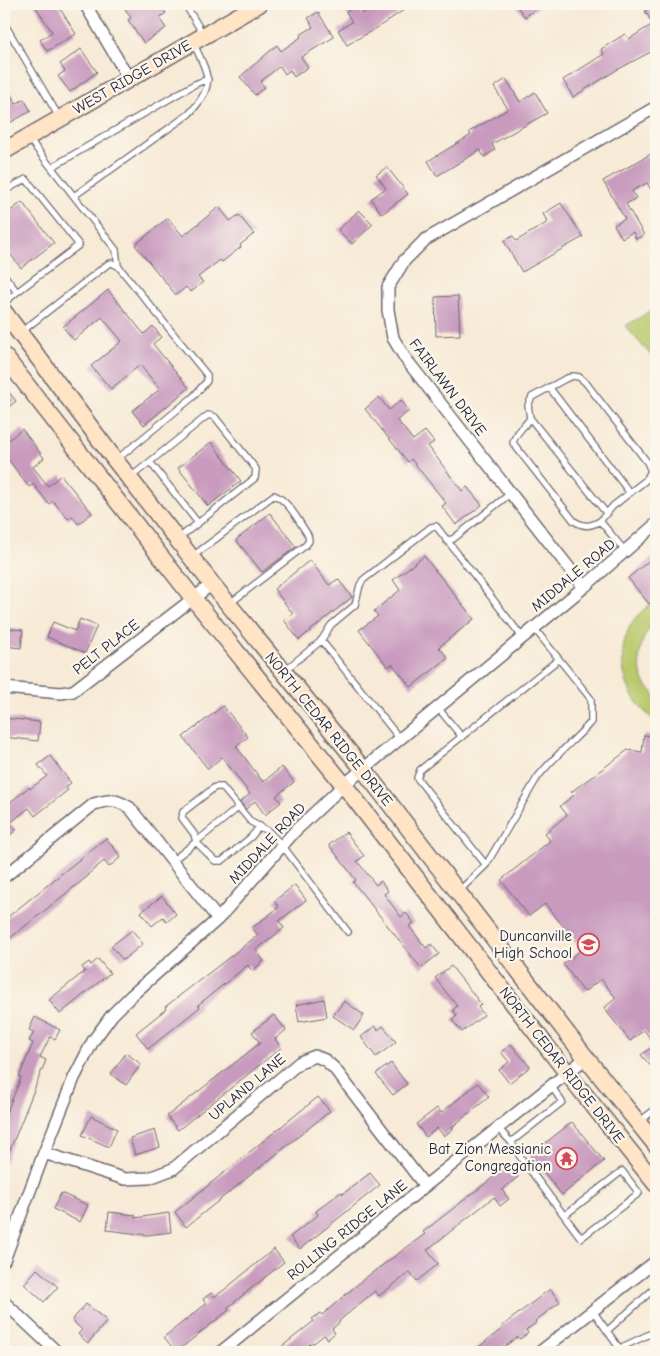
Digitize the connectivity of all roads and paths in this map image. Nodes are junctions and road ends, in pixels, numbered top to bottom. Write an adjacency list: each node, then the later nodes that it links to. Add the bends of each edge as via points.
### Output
1 (85, 4): 6 (street)
2 (185, 4): 5 (lane)
3 (259, 4): 5 (main road, WEST RIDGE DRIVE)
4 (4, 23): 9 (lane)
5 (199, 39): 6 (main road, WEST RIDGE DRIVE); 7 (lane)
6 (129, 79): 9 (main road, WEST RIDGE DRIVE)
7 (208, 80): 12 (lane, via 195,84); 14 (lane, via 202,101 189,114)
8 (656, 107): 27 (street, FAIRLAWN DRIVE, via 425,240 404,261 388,287 393,338 405,358)
9 (60, 118): 10 (main road, WEST RIDGE DRIVE)
10 (28, 137): 11 (main road, WEST RIDGE DRIVE); 12 (lane)
11 (4, 151)
12 (52, 167): 14 (lane)
13 (4, 189): 17 (lane, via 26,179 79,245)
14 (74, 196): 15 (lane, via 116,250)
15 (118, 266): 19 (lane, via 108,264); 23 (lane, via 206,375 207,381)
16 (4, 275): 17 (lane)
17 (17, 292): 18 (lane)
18 (4, 303)
19 (10, 324): 23 (main road, NORTH CEDAR RIDGE DRIVE)
20 (4, 356): 39 (main road, NORTH CEDAR RIDGE DRIVE)
21 (549, 387): 22 (lane, via 532,397 528,405); 25 (lane, via 573,376 586,383); 28 (lane)
22 (530, 418): 29 (lane); 30 (lane, via 514,435 513,442 574,521 582,526 592,526)
23 (115, 460): 26 (main road, NORTH CEDAR RIDGE DRIVE)
24 (150, 462): 26 (lane); 31 (lane); 31 (lane, via 208,415 214,417 256,469 255,478)
25 (654, 470): 28 (lane)
26 (130, 478): 33 (main road, NORTH CEDAR RIDGE DRIVE)
27 (511, 493): 34 (lane, via 453,539); 38 (street, FAIRLAWN DRIVE)
28 (630, 493): 29 (lane)
29 (607, 514): 30 (lane)
30 (600, 521): 35 (lane)
31 (198, 523): 33 (lane)
32 (656, 524): 35 (street, MIDDALE ROAD)
33 (177, 539): 36 (main road, NORTH CEDAR RIDGE DRIVE)
34 (446, 540): 42 (lane); 43 (lane, via 436,526 431,527 363,580 355,605 331,625)
35 (625, 551): 38 (street, MIDDALE ROAD)
36 (192, 558): 37 (main road, NORTH CEDAR RIDGE DRIVE); 40 (lane, via 274,494 286,504 309,541)
37 (212, 584): 39 (street, PELT PLACE); 40 (main road, NORTH CEDAR RIDGE DRIVE)
38 (584, 586): 41 (street, MIDDALE ROAD)
39 (193, 598): 46 (street, PELT PLACE, via 73,691 61,693); 51 (main road, NORTH CEDAR RIDGE DRIVE)
40 (229, 604): 45 (main road, NORTH CEDAR RIDGE DRIVE)
41 (534, 628): 42 (street, MIDDALE ROAD); 44 (lane)
42 (522, 638): 47 (street, MIDDALE ROAD)
43 (322, 640): 45 (lane); 49 (lane)
44 (559, 659): 48 (lane); 57 (lane, via 591,700 591,722 537,778)
45 (283, 671): 50 (main road, NORTH CEDAR RIDGE DRIVE)
46 (4, 688)
47 (438, 708): 48 (lane); 49 (street, MIDDALE ROAD)
48 (462, 737): 57 (lane, via 420,770 418,778)
49 (400, 739): 50 (street, MIDDALE ROAD)
50 (363, 770): 51 (street, MIDDALE ROAD); 59 (main road, NORTH CEDAR RIDGE DRIVE)
51 (344, 786): 55 (street, MIDDALE ROAD); 63 (main road, NORTH CEDAR RIDGE DRIVE)
52 (239, 808): 53 (lane, via 251,822); 54 (lane); 54 (lane, via 222,787 215,787 183,812 182,818)
53 (260, 826): 54 (lane, via 222,861 215,861); 55 (lane)
54 (196, 842): 56 (lane)
55 (282, 845): 60 (street, MIDDALE ROAD); 61 (lane)
56 (172, 861): 58 (street, via 130,808 118,801 105,800 94,804); 60 (street)
57 (486, 865): 59 (lane)
58 (4, 877)
59 (458, 892): 62 (main road, NORTH CEDAR RIDGE DRIVE)
60 (218, 919): 70 (street, MIDDALE ROAD, via 112,1015 74,1078)
61 (348, 932)
62 (586, 1058): 63 (street, ROLLING RIDGE LANE); 66 (main road, NORTH CEDAR RIDGE DRIVE)
63 (568, 1074): 64 (street, ROLLING RIDGE LANE); 71 (main road, NORTH CEDAR RIDGE DRIVE)
64 (552, 1086): 67 (street, ROLLING RIDGE LANE); 68 (lane, via 562,1102)
65 (656, 1109): 66 (lane)
66 (638, 1123): 69 (main road, NORTH CEDAR RIDGE DRIVE)
67 (498, 1128): 68 (lane); 72 (street, ROLLING RIDGE LANE)
68 (512, 1142): 73 (lane)
69 (656, 1145)
70 (44, 1153): 72 (street, UPLAND LANE, via 125,1179 149,1178 172,1169 300,1062 315,1056 334,1068); 74 (street, MIDDALE ROAD)
71 (656, 1184)
72 (425, 1186): 83 (street, ROLLING RIDGE LANE)
73 (565, 1215): 73 (lane, via 581,1238 639,1193 622,1171)
74 (4, 1260)
75 (656, 1261): 78 (street)
76 (656, 1287): 79 (lane)
77 (4, 1302): 82 (street)
78 (589, 1314): 79 (lane); 84 (street)
79 (608, 1330): 81 (lane)
80 (656, 1331): 81 (lane)
81 (621, 1350)
82 (57, 1352)
83 (221, 1352)
84 (540, 1352)

